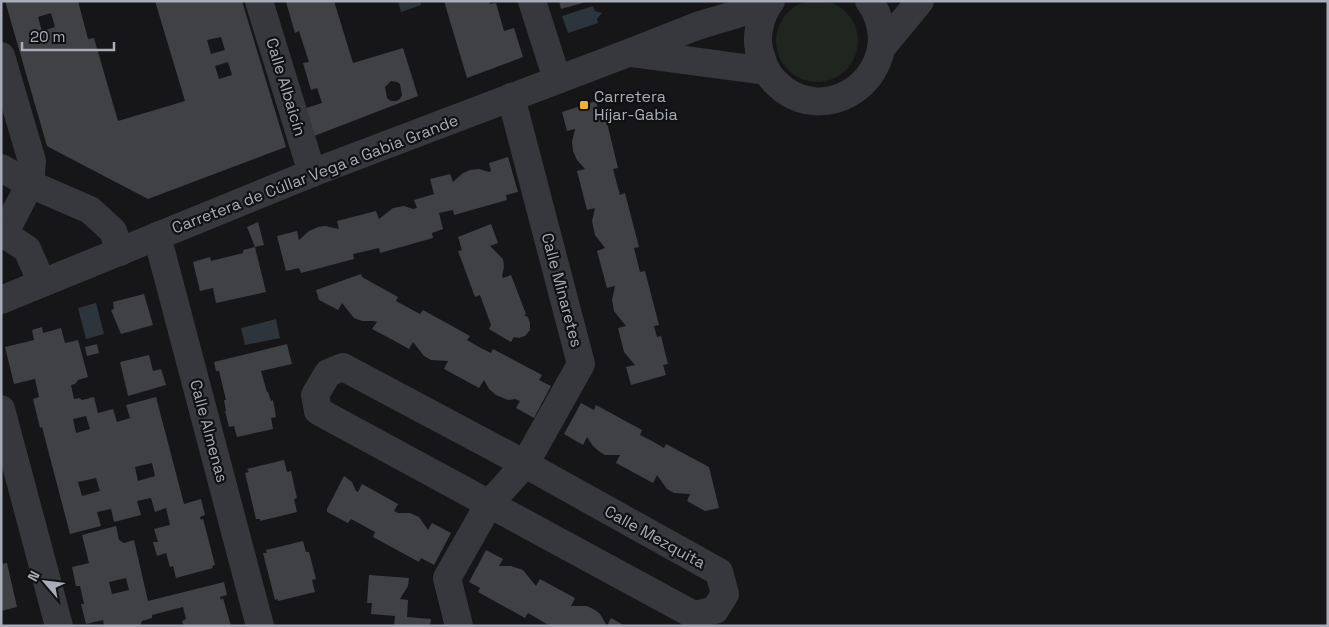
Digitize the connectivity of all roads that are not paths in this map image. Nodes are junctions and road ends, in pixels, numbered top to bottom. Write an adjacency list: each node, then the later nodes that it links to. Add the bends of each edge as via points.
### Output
1 (259, 1): 13 (street, Calle Albaicín)
2 (532, 1): 10 (street)
3 (869, 1): 6 (street, via 882,27)
4 (920, 1): 6 (street)
5 (769, 3): 7 (street, Carretera de Cúllar Vega a Gabia Grande); 9 (street, via 758,28 758,50)
6 (882, 47): 9 (street, via 878,64 869,78 841,98 807,100 791,94)
7 (631, 52): 9 (street, Carretera de Cúllar Vega a Gabia Grande); 10 (street, Carretera de Cúllar Vega a Gabia Grande)
8 (1, 56): 14 (street, via 32,161)
9 (766, 71)
10 (557, 79): 11 (street, Carretera de Cúllar Vega a Gabia Grande)
11 (511, 97): 13 (street, Carretera de Cúllar Vega a Gabia Grande); 21 (street, Calle Minaretes, via 581,364)
12 (1, 168): 14 (street)
13 (312, 173): 16 (street, Carretera de Cúllar Vega a Gabia Grande)
14 (30, 184): 15 (street); 17 (street, via 90,210 113,231)
15 (3, 233): 18 (street, via 28,249)
16 (157, 236): 17 (street, Carretera de Cúllar Vega a Gabia Grande); 24 (street, Calle Almenas)
17 (120, 252): 18 (street, Carretera de Cúllar Vega a Gabia Grande)
18 (42, 283): 19 (street, Carretera de Cúllar Vega a Gabia Grande)
19 (1, 300)
20 (1, 409): 23 (street)
21 (525, 464): 22 (street, Calle Minaretes); 22 (street, Calle Mezquita, via 344,367 328,372 315,395 318,411); 22 (street, Calle Mezquita, via 719,572 725,594 715,610 694,615)
22 (488, 504): 25 (street, Calle Minaretes, via 447,578)
23 (59, 626)
24 (260, 626)
25 (459, 626)

